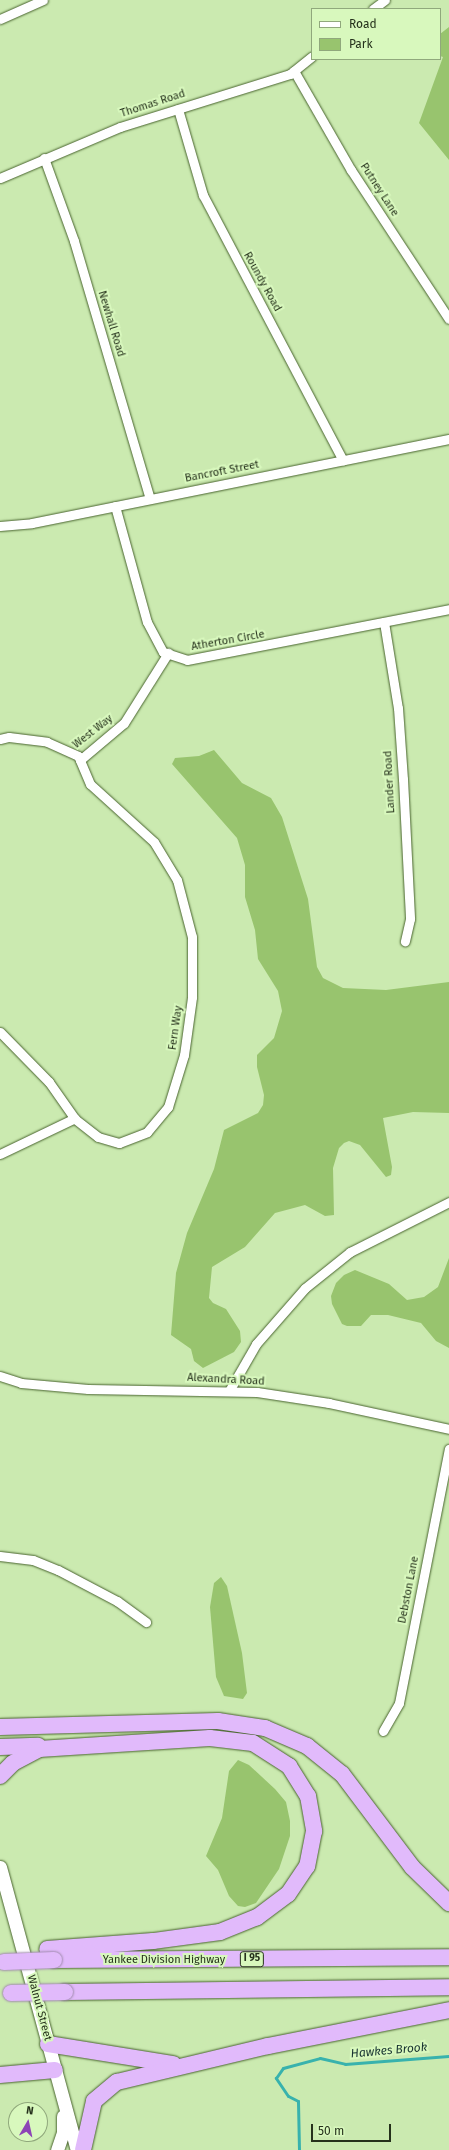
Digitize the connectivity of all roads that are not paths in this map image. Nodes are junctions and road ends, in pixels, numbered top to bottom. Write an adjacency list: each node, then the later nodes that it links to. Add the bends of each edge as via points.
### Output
1 (43, 0): 4 (street)
2 (385, 0): 3 (street)
3 (374, 8)
4 (0, 19)
5 (311, 57): 6 (street, Thomas Road)
6 (294, 71): 7 (street, Thomas Road); 10 (street, Putney Lane, via 352,170)
7 (178, 109): 8 (street, Thomas Road, via 120,127); 12 (street, Roundy Road, via 203,195)
8 (44, 158): 9 (street, Thomas Road); 13 (street, Newhall Road, via 74,241)
9 (0, 178)
10 (449, 319)
11 (449, 439): 12 (street, Bancroft Street)
12 (343, 460): 13 (street, Bancroft Street)
13 (150, 499): 14 (street, Bancroft Street)
14 (115, 506): 15 (street, Bancroft Street, via 32,523); 18 (street, via 147,622 163,652)
15 (0, 526)
16 (449, 609): 17 (street, Atherton Circle)
17 (384, 622): 18 (street, Atherton Circle, via 187,660); 21 (street, Lander Road, via 398,708 410,919)
18 (168, 654): 20 (street, West Way, via 124,723)
19 (0, 739): 20 (street, West Way, via 9,737 47,742 78,756)
20 (80, 760): 23 (street, Fern Way, via 90,784 154,842 177,880 192,937 192,997 184,1055 168,1107 148,1132 119,1143 98,1137)
21 (405, 941)
22 (0, 1032): 23 (street, Fern Way, via 49,1082)
23 (75, 1118): 24 (street)
24 (0, 1154)
25 (449, 1202): 27 (street, via 350,1252 305,1288 256,1344)
26 (0, 1376): 27 (street, Alexandra Road, via 21,1383 88,1389)
27 (228, 1391): 28 (street, Alexandra Road, via 329,1403)
28 (449, 1429)
29 (449, 1449): 35 (street, Debston Lane, via 399,1703)
30 (0, 1556): 31 (street, via 33,1560 58,1570 117,1601)
31 (146, 1622)
32 (0, 1720): 33 (highway)
33 (25, 1725): 34 (highway); 40 (highway, via 218,1721 265,1728 307,1746 342,1774 412,1867)
34 (0, 1727)
35 (382, 1731)
36 (56, 1746): 37 (highway); 38 (highway, via 27,1753); 41 (highway, via 210,1738 253,1743 289,1766 308,1796 314,1831 307,1866 288,1894 257,1917 220,1932)
37 (0, 1747)
38 (0, 1776)
39 (0, 1867): 47 (main road, Walnut Street)
40 (449, 1903)
41 (51, 1955): 42 (highway, Yankee Division Highway / I 95); 43 (highway)
42 (449, 1956)
43 (8, 1962)
44 (449, 1987): 45 (highway, bridge)
45 (5, 1993)
46 (449, 2010): 48 (highway)
47 (48, 2044): 48 (highway, via 157,2063); 49 (main road, Walnut Street)
48 (194, 2064): 54 (highway, via 133,2076 102,2092 89,2112)
49 (55, 2070): 50 (highway); 51 (main road, Walnut Street)
50 (0, 2075)
51 (64, 2102): 52 (main road, via 63,2133); 53 (main road, Walnut Street)
52 (57, 2150)
53 (77, 2150)
54 (84, 2150)

